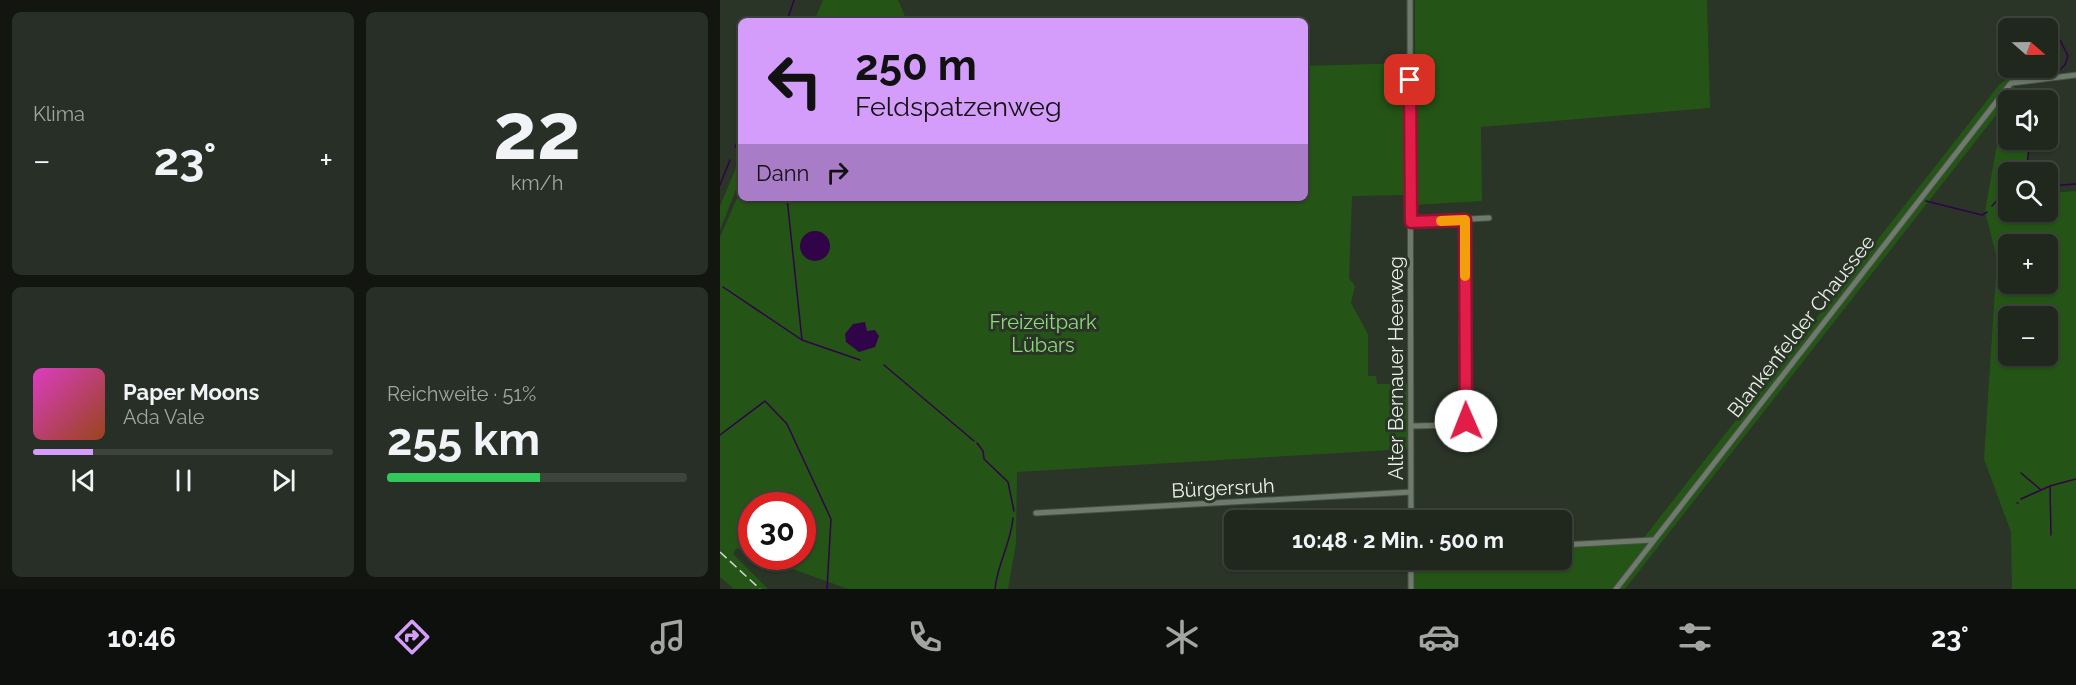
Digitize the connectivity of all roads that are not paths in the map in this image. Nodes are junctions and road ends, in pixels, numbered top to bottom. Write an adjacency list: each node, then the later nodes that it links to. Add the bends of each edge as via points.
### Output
1 (1410, 0): 5 (street, Alter Bernauer Heerweg)
2 (2076, 75): 10 (street, Blankenfelder Chaussee, via 2011,83)
3 (1489, 218): 4 (street)
4 (1465, 220): 5 (street); 6 (street, via 1466,421 1461,425)
5 (1411, 222): 6 (street, Alter Bernauer Heerweg)
6 (1412, 426): 7 (street, Alter Bernauer Heerweg)
7 (1411, 492): 8 (street, Alter Bernauer Heerweg); 9 (street, Bürgersruh)
8 (1411, 510)
9 (1036, 513)
10 (1652, 540): 11 (street); 14 (street, Blankenfelder Chaussee)
11 (1572, 544)
12 (1411, 570): 13 (street)
13 (1411, 589)
14 (1616, 589)

